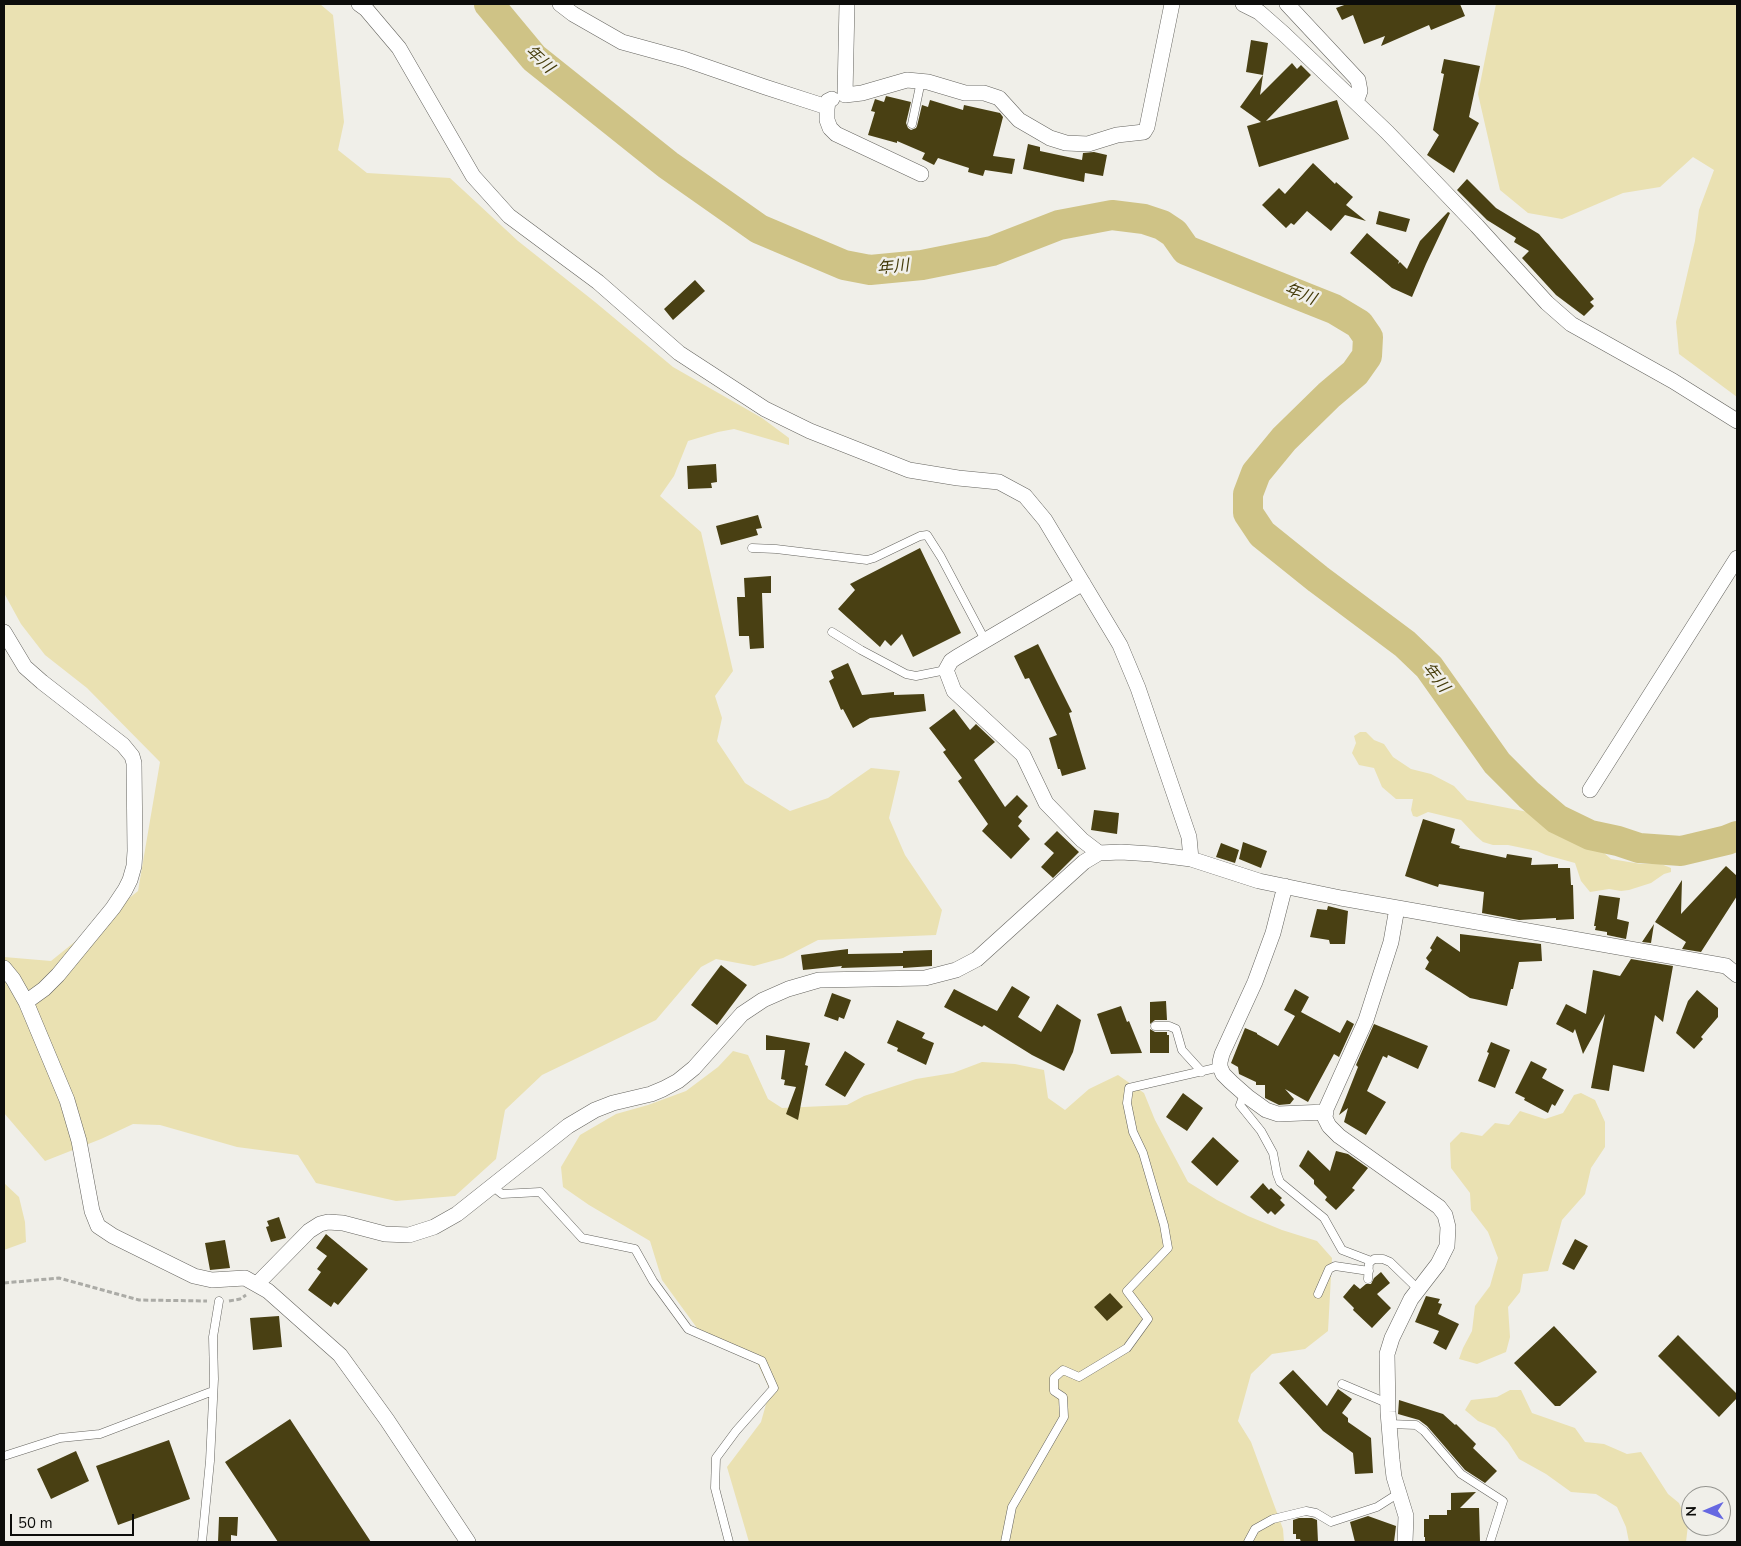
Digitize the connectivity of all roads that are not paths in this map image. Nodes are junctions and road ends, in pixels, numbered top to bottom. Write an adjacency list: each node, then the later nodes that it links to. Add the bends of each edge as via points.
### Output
1 (359, 4): 16 (street, via 399,48 473,176 509,216 598,282 679,353 765,409 810,431 909,470 999,482 1025,496 1045,520)
2 (560, 4): 10 (street, via 622,42 684,59)
3 (846, 4): 8 (street)
4 (1172, 4): 7 (street, via 1148,127 1144,132 1118,135 1088,144 1066,143 1031,128 991,94 964,93)
5 (1243, 4): 9 (street, via 1258,12)
6 (1287, 4): 9 (street, via 1358,80 1360,91)
7 (921, 81): 8 (street, via 906,80 862,94); 11 (lane)
8 (845, 95): 10 (street, via 832,98)
9 (1356, 102): 13 (street, via 1470,218 1547,303 1571,324)
10 (827, 107): 12 (street, via 827,120 836,134)
11 (912, 124)
12 (921, 174)
13 (1737, 421)
14 (752, 548): 19 (lane, via 867,560 927,535)
15 (1737, 558): 21 (street)
16 (1083, 583): 19 (street); 23 (street, via 1120,645 1138,688 1189,837)
17 (4, 632): 28 (street, via 25,667 123,745 134,764 134,866 130,880 113,908 58,975)
18 (832, 632): 20 (lane, via 906,674 916,676)
19 (985, 640): 20 (street, via 952,661)
20 (946, 670): 22 (street, via 954,691 1023,754 1046,802)
21 (1590, 790)
22 (1099, 853): 23 (street); 34 (street, via 1084,862 977,959 956,970 926,978 819,980 763,1000 742,1014 694,1068 678,1081 663,1089 595,1110 568,1126)
23 (1191, 859): 24 (street)
24 (1285, 886): 25 (street); 30 (street, via 1273,933 1222,1054)
25 (1397, 908): 27 (street, via 1726,966); 33 (street, via 1391,942 1366,1020)
26 (4, 968): 28 (street)
27 (1737, 975)
28 (26, 1002): 36 (street, via 67,1100 98,1226 194,1276 212,1280 246,1278)
29 (1155, 1026): 31 (lane, via 1176,1029 1182,1050)
30 (1220, 1068): 31 (lane); 32 (street)
31 (1202, 1072): 49 (lane, via 1130,1088 1127,1103 1133,1132 1143,1153 1168,1248 1127,1291 1148,1319 1127,1348 1079,1377 1063,1370 1054,1378 1054,1391 1063,1397 1064,1417 1012,1507)
32 (1244, 1094): 33 (street, via 1266,1110 1278,1114); 35 (lane, via 1240,1104 1273,1153 1280,1182 1324,1218 1342,1250)
33 (1326, 1112): 37 (street, via 1329,1126 1339,1136 1439,1207 1445,1215 1447,1246 1438,1264)
34 (492, 1186): 36 (street, via 434,1227 409,1235 385,1234 343,1223 320,1224 309,1231); 48 (lane, via 502,1194 540,1192 582,1238 635,1249 653,1281 688,1329 762,1361 774,1388 716,1458 714,1488)
35 (1371, 1261): 37 (lane, via 1384,1259 1390,1262); 38 (lane, via 1368,1275 1335,1266 1329,1269)
36 (257, 1284): 47 (street, via 340,1355)
37 (1418, 1289): 42 (street, via 1386,1354)
38 (1318, 1294)
39 (219, 1301): 41 (lane, via 213,1337)
40 (1342, 1384): 42 (lane)
41 (213, 1391): 44 (lane, via 100,1434 60,1438); 46 (lane)
42 (1387, 1403): 43 (street)
43 (1389, 1424): 45 (street, via 1394,1477); 52 (lane, via 1416,1425 1461,1474 1503,1501)
44 (4, 1456)
45 (1399, 1493): 50 (lane, via 1377,1507 1331,1522 1306,1510 1273,1519 1255,1529); 51 (street, via 1406,1516)
46 (202, 1542)
47 (468, 1542)
48 (729, 1542)
49 (1005, 1542)
50 (1248, 1542)
51 (1405, 1542)
52 (1490, 1542)

